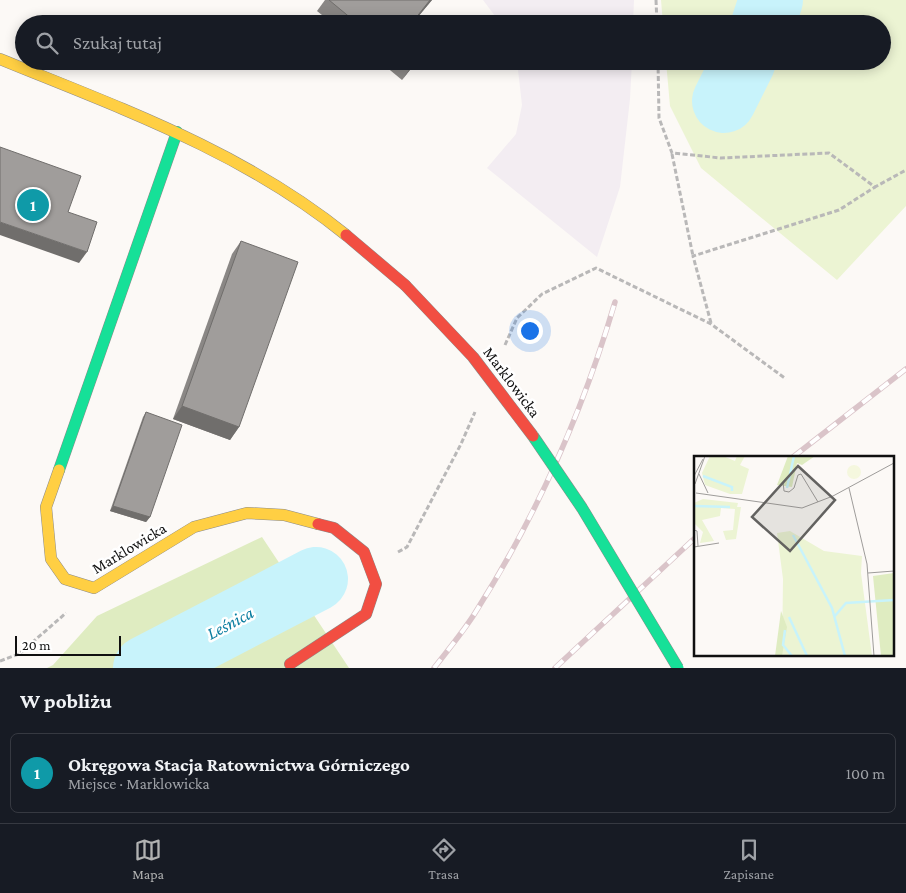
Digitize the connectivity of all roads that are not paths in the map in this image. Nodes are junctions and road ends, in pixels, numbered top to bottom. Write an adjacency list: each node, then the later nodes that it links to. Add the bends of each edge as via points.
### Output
1 (0, 59): 2 (street, Marklowicka)
2 (15, 65)
3 (27, 70): 4 (street, Marklowicka)
4 (177, 132): 5 (street, Marklowicka, via 46,507 51,559 65,579 94,588 194,527 247,514 284,515 334,528 364,552 376,584 366,614); 6 (street, Marklowicka, bridge, via 290,194 343,231 405,285 459,342 519,416 610,555)
5 (290, 664)
6 (678, 668)

